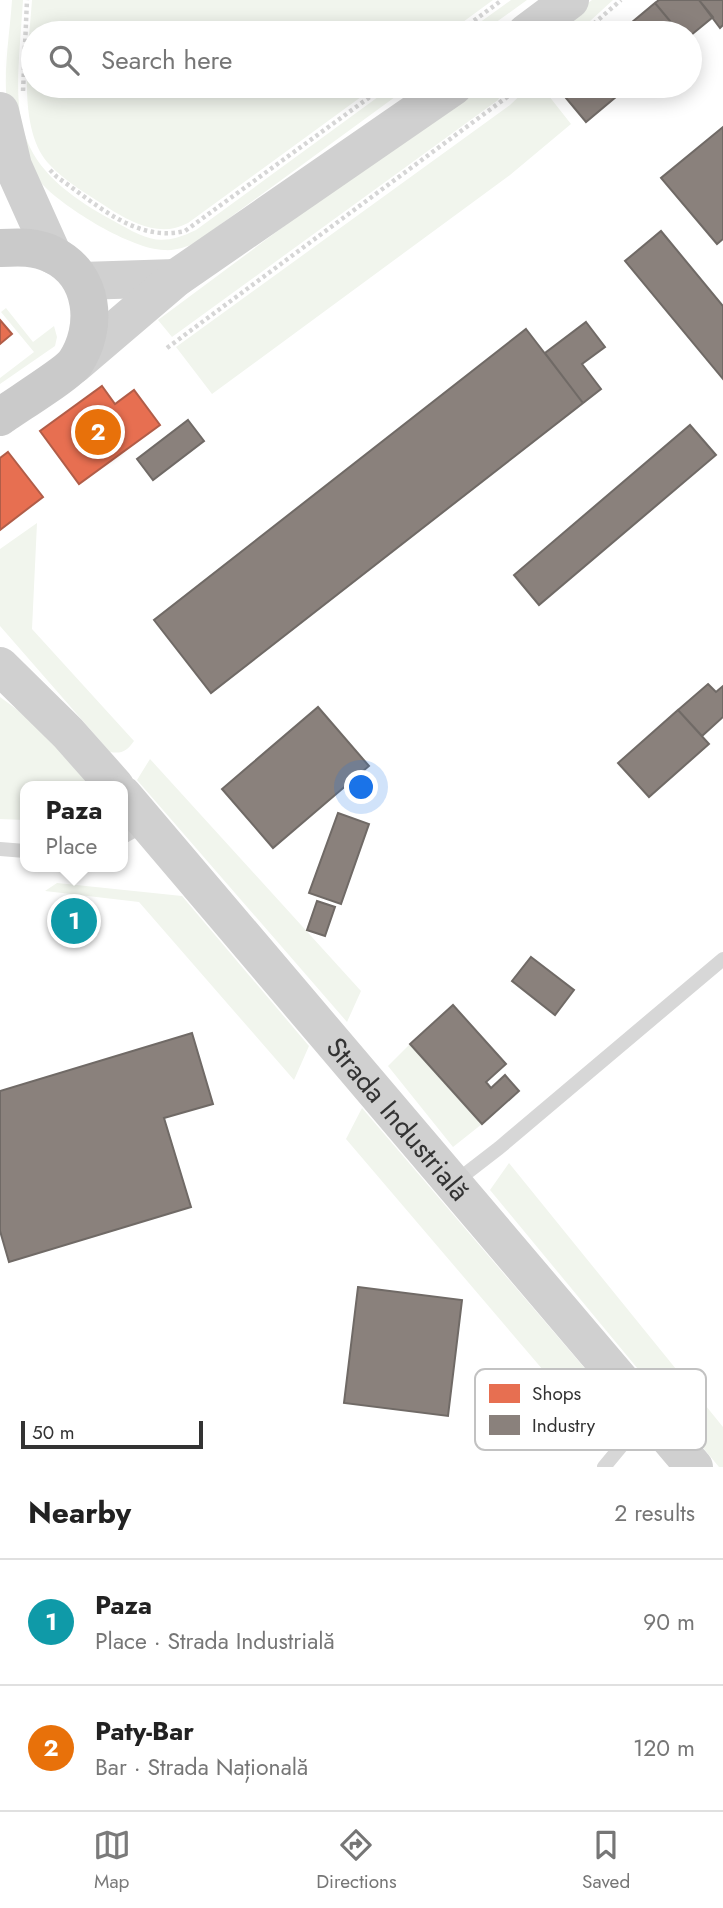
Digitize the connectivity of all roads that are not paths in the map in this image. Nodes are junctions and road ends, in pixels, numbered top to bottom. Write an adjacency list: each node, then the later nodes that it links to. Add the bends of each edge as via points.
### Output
1 (570, 0): 2 (street)
2 (542, 21)
3 (437, 98): 7 (street)
4 (12, 107): 6 (street, via 13,166)
5 (0, 248): 6 (main road, via 28,247)
6 (54, 255): 8 (main road)
7 (176, 278): 8 (street); 9 (street)
8 (82, 281): 9 (main road, via 91,318)
9 (74, 365): 10 (main road)
10 (0, 417)
11 (2, 669): 12 (street)
12 (111, 781)
13 (128, 808): 14 (street, Strada Industrială)
14 (136, 830): 18 (street, Strada Industrială)
15 (0, 849): 16 (lane)
16 (20, 851)
17 (723, 959): 18 (lane)
18 (454, 1183): 19 (street, Strada Industrială)
19 (610, 1369)
20 (618, 1450): 22 (lane)
21 (679, 1450): 23 (street, Strada Industrială)
22 (604, 1467)
23 (694, 1467)

